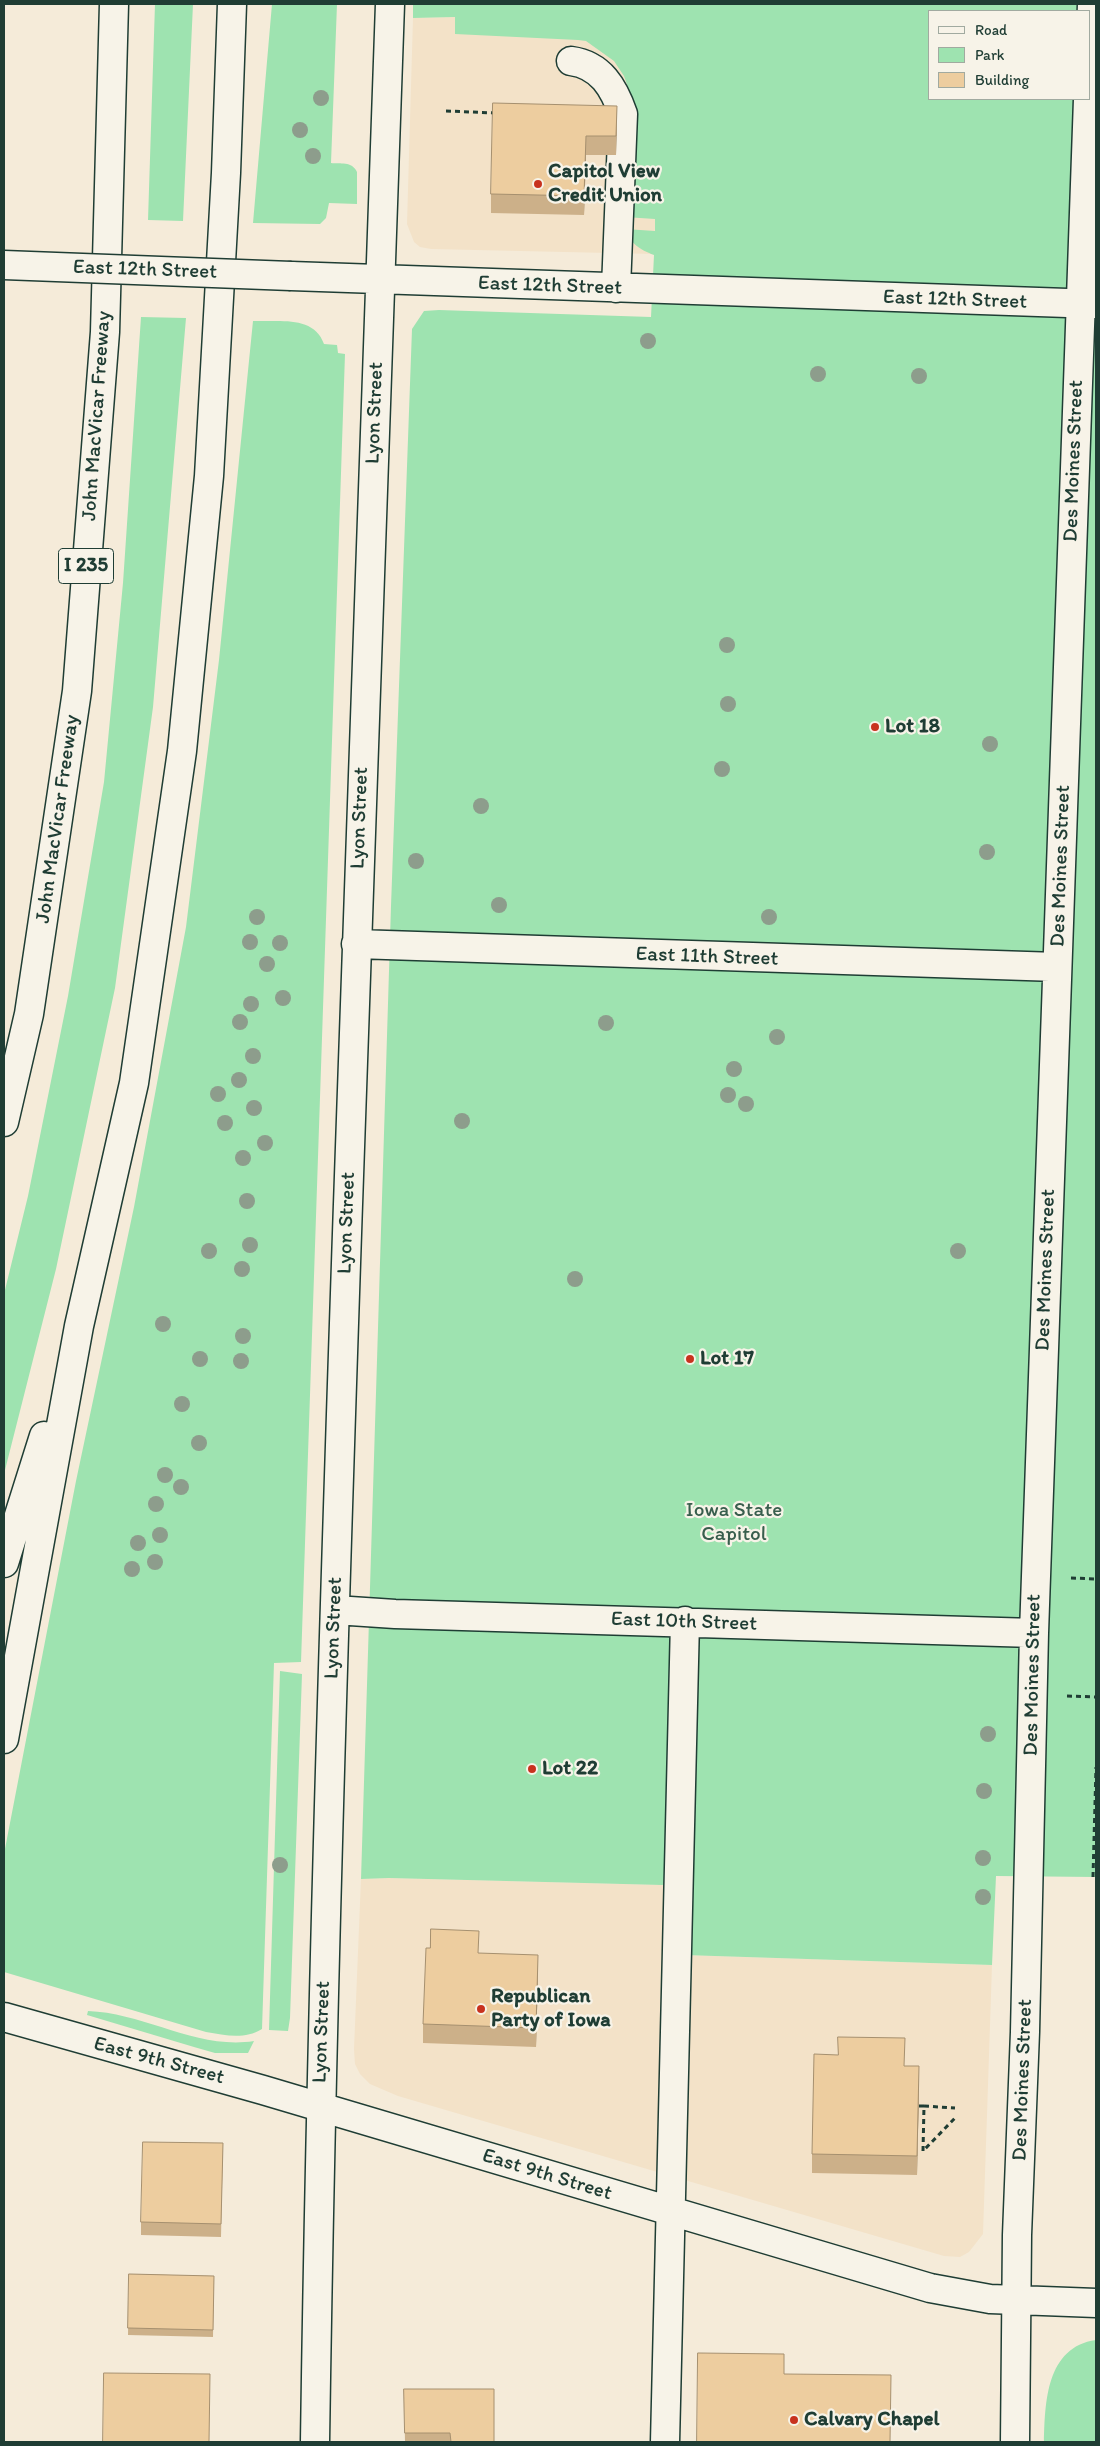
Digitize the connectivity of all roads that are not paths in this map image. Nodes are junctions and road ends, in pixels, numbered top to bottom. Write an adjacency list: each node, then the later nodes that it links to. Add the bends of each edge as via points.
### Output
1 (114, 4): 14 (main road, John MacVicar Freeway / I 235, via 105,332 76,691 29,1014)
2 (390, 4): 9 (main road, Lyon Street)
3 (1092, 4): 5 (main road)
4 (232, 8): 15 (main road, via 209,476 182,751 134,1083)
5 (1090, 59)
6 (571, 61): 10 (main road, via 583,63 606,78 624,114)
7 (1088, 100): 11 (main road, Des Moines Street)
8 (4, 265): 9 (main road, East 12th Street, bridge)
9 (379, 280): 10 (main road, East 12th Street); 12 (main road, Lyon Street)
10 (616, 288): 11 (main road, East 12th Street)
11 (1088, 304): 13 (main road, Des Moines Street)
12 (356, 944): 13 (main road, East 11th Street); 17 (main road, Lyon Street)
13 (1057, 967): 19 (main road, Des Moines Street)
14 (4, 1122)
15 (79, 1326): 16 (main road); 20 (main road)
16 (4, 1563)
17 (335, 1610): 18 (main road, East 10th Street); 22 (main road, Lyon Street)
18 (684, 1621): 19 (main road, East 10th Street); 23 (main road)
19 (1034, 1633): 24 (main road, Des Moines Street)
20 (4, 1739)
21 (4, 2018): 22 (main road, East 9th Street)
22 (320, 2107): 23 (main road, East 9th Street); 26 (main road, Lyon Street)
23 (671, 2212): 24 (main road, East 9th Street, via 930,2288); 27 (main road)
24 (1016, 2301): 25 (main road, East 9th Street); 28 (main road, Des Moines Street)
25 (1096, 2303)
26 (315, 2442)
27 (665, 2442)
28 (1015, 2442)

